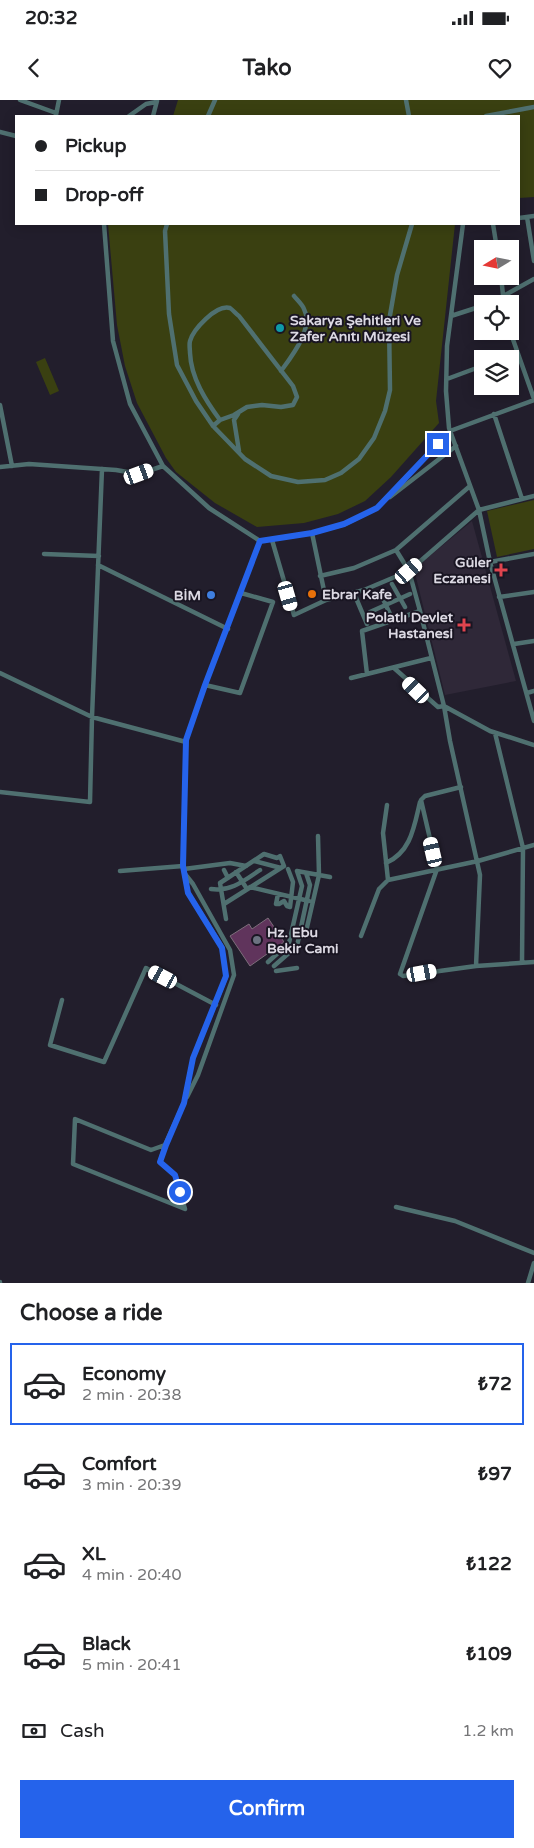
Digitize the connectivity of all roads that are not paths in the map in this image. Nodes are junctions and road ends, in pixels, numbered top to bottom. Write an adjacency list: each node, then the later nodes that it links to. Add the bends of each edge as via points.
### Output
1 (20, 100): 7 (street)
2 (59, 100): 7 (street)
3 (215, 100): 10 (street)
4 (406, 100): 11 (street)
5 (157, 101): 8 (street); 9 (street)
6 (534, 106): 12 (street)
7 (56, 115)
8 (130, 115)
9 (153, 115)
10 (208, 115)
11 (409, 115)
12 (491, 115)
13 (0, 132): 14 (street)
14 (15, 136)
15 (528, 216): 16 (street); 17 (street); 24 (street)
16 (534, 216)
17 (520, 218)
18 (104, 225): 44 (street, via 113,341 130,404)
19 (167, 225): 39 (street, via 169,314 177,365)
20 (412, 225): 42 (street, via 389,321 390,390 374,438 359,458 341,473 325,480 298,482 270,476)
21 (463, 225): 29 (street)
22 (493, 225): 23 (street)
23 (496, 240)
24 (534, 261)
25 (534, 279): 26 (street)
26 (506, 295)
27 (294, 296): 32 (street, via 305,310 306,332)
28 (474, 309): 29 (street)
29 (451, 316): 33 (street)
30 (519, 359): 34 (street)
31 (474, 369): 33 (street)
32 (281, 371): 36 (street, via 297,397 293,405 262,405 247,407); 38 (street, via 230,308 221,308 211,314 190,341 190,355 205,400)
33 (447, 378): 40 (street)
34 (534, 400): 37 (street)
35 (0, 405): 43 (street)
36 (240, 412): 38 (street); 42 (street, via 234,420)
37 (494, 414): 40 (street); 49 (street)
38 (220, 420): 39 (street)
39 (213, 426): 42 (street)
40 (450, 431): 41 (street); 50 (street)
41 (456, 446): 47 (street); 50 (street)
42 (239, 453)
43 (12, 466): 45 (street); 46 (street, via 29,464)
44 (163, 466): 46 (street, via 139,474); 54 (street, via 209,508)
45 (0, 467)
46 (102, 469): 58 (street)
47 (470, 486): 51 (street); 55 (street)
48 (534, 496): 49 (street)
49 (522, 499): 51 (street)
50 (377, 508): 52 (street, via 344,524)
51 (479, 510): 59 (street); 61 (street)
52 (312, 533): 53 (street); 62 (street)
53 (272, 540): 54 (street); 71 (street, via 294,615)
54 (260, 541): 65 (street)
55 (396, 550): 61 (street); 62 (street, via 354,568)
56 (44, 554): 58 (street)
57 (534, 554): 59 (street)
58 (98, 556): 60 (street)
59 (490, 562): 67 (street)
60 (98, 565): 78 (street); 90 (street)
61 (409, 571): 71 (street, via 364,590); 74 (street)
62 (320, 576): 71 (street)
63 (392, 584): 69 (street)
64 (534, 592): 67 (street)
65 (241, 593): 78 (street); 86 (street, via 273,602 240,693)
66 (410, 594): 69 (street)
67 (499, 596): 80 (street)
68 (356, 598): 77 (street)
69 (400, 598): 72 (street); 73 (street)
70 (383, 599): 72 (street)
71 (326, 600)
72 (386, 605): 75 (street); 76 (street)
73 (405, 607)
74 (420, 611): 81 (street); 84 (street, via 362,632)
75 (370, 612)
76 (390, 614)
77 (366, 624)
78 (228, 628): 86 (street)
79 (534, 641): 80 (street)
80 (514, 644): 88 (street)
81 (431, 658): 82 (street); 89 (street)
82 (394, 668): 84 (street); 89 (street, via 438,707)
83 (0, 673): 90 (street)
84 (367, 674): 85 (street)
85 (352, 678)
86 (205, 685): 93 (street)
87 (534, 691): 88 (street)
88 (527, 693): 91 (street)
89 (444, 706): 92 (street); 95 (street)
90 (92, 717): 93 (street); 96 (street, via 90,802)
91 (534, 721)
92 (494, 733): 94 (street); 101 (street)
93 (186, 742): 110 (street)
94 (534, 745)
95 (461, 787): 97 (street, via 425,796); 102 (street)
96 (0, 792)
97 (421, 800): 104 (street, via 409,842 400,855); 109 (street)
98 (386, 805): 104 (street, via 383,833)
99 (318, 836): 116 (street)
100 (534, 845): 101 (street)
101 (523, 848): 102 (street); 140 (street)
102 (478, 861): 109 (street); 142 (street)
103 (260, 862): 105 (street); 106 (street); 107 (street, via 264,854 280,856 284,866); 113 (street)
104 (386, 863): 120 (street)
105 (271, 865): 107 (street); 113 (street)
106 (246, 866): 110 (street, via 230,863); 114 (street)
107 (281, 868): 122 (street)
108 (288, 869): 127 (street, via 294,882)
109 (437, 869): 120 (street); 142 (street, via 400,974)
110 (184, 870): 112 (street); 145 (street, via 188,893 222,948 226,976); 146 (street, via 230,950 234,975 198,1075)
111 (224, 870): 119 (street)
112 (120, 871)
113 (262, 871): 117 (street)
114 (236, 872): 119 (street); 121 (street)
115 (306, 873): 116 (street); 128 (street, via 297,872 302,886); 130 (street, via 310,885)
116 (319, 876): 118 (street); 131 (street)
117 (249, 877): 121 (street); 122 (street)
118 (330, 877)
119 (228, 878): 124 (street, via 220,883)
120 (388, 880): 135 (street, via 379,889)
121 (242, 882): 122 (street); 124 (street)
122 (250, 887): 125 (street); 132 (street)
123 (211, 889): 124 (street)
124 (222, 891): 132 (street)
125 (278, 894): 126 (street); 129 (street, via 276,904)
126 (286, 896): 127 (street); 129 (street)
127 (292, 897): 128 (street); 129 (street, via 290,906)
128 (299, 899): 130 (street); 137 (street)
129 (284, 901)
130 (307, 901): 131 (street); 138 (street)
131 (313, 902): 134 (street)
132 (224, 904): 133 (street)
133 (226, 920)
134 (305, 936)
135 (361, 936)
136 (284, 940): 137 (street)
137 (290, 942): 138 (street); 139 (street)
138 (297, 944): 143 (street, via 275,968)
139 (268, 962)
140 (522, 962): 141 (street); 142 (street)
141 (534, 962)
142 (476, 966)
143 (297, 968)
144 (62, 1000): 145 (street, via 50,1045 104,1062 146,968)
145 (216, 1005): 146 (street, via 193,1058)
146 (184, 1103): 147 (street)
147 (166, 1145): 147 (street, via 160,1162 175,1175 185,1209 73,1164 75,1119 151,1150)
148 (396, 1207): 149 (street, via 455,1221)
149 (534, 1253)
150 (534, 1262): 151 (street)
151 (528, 1283)

